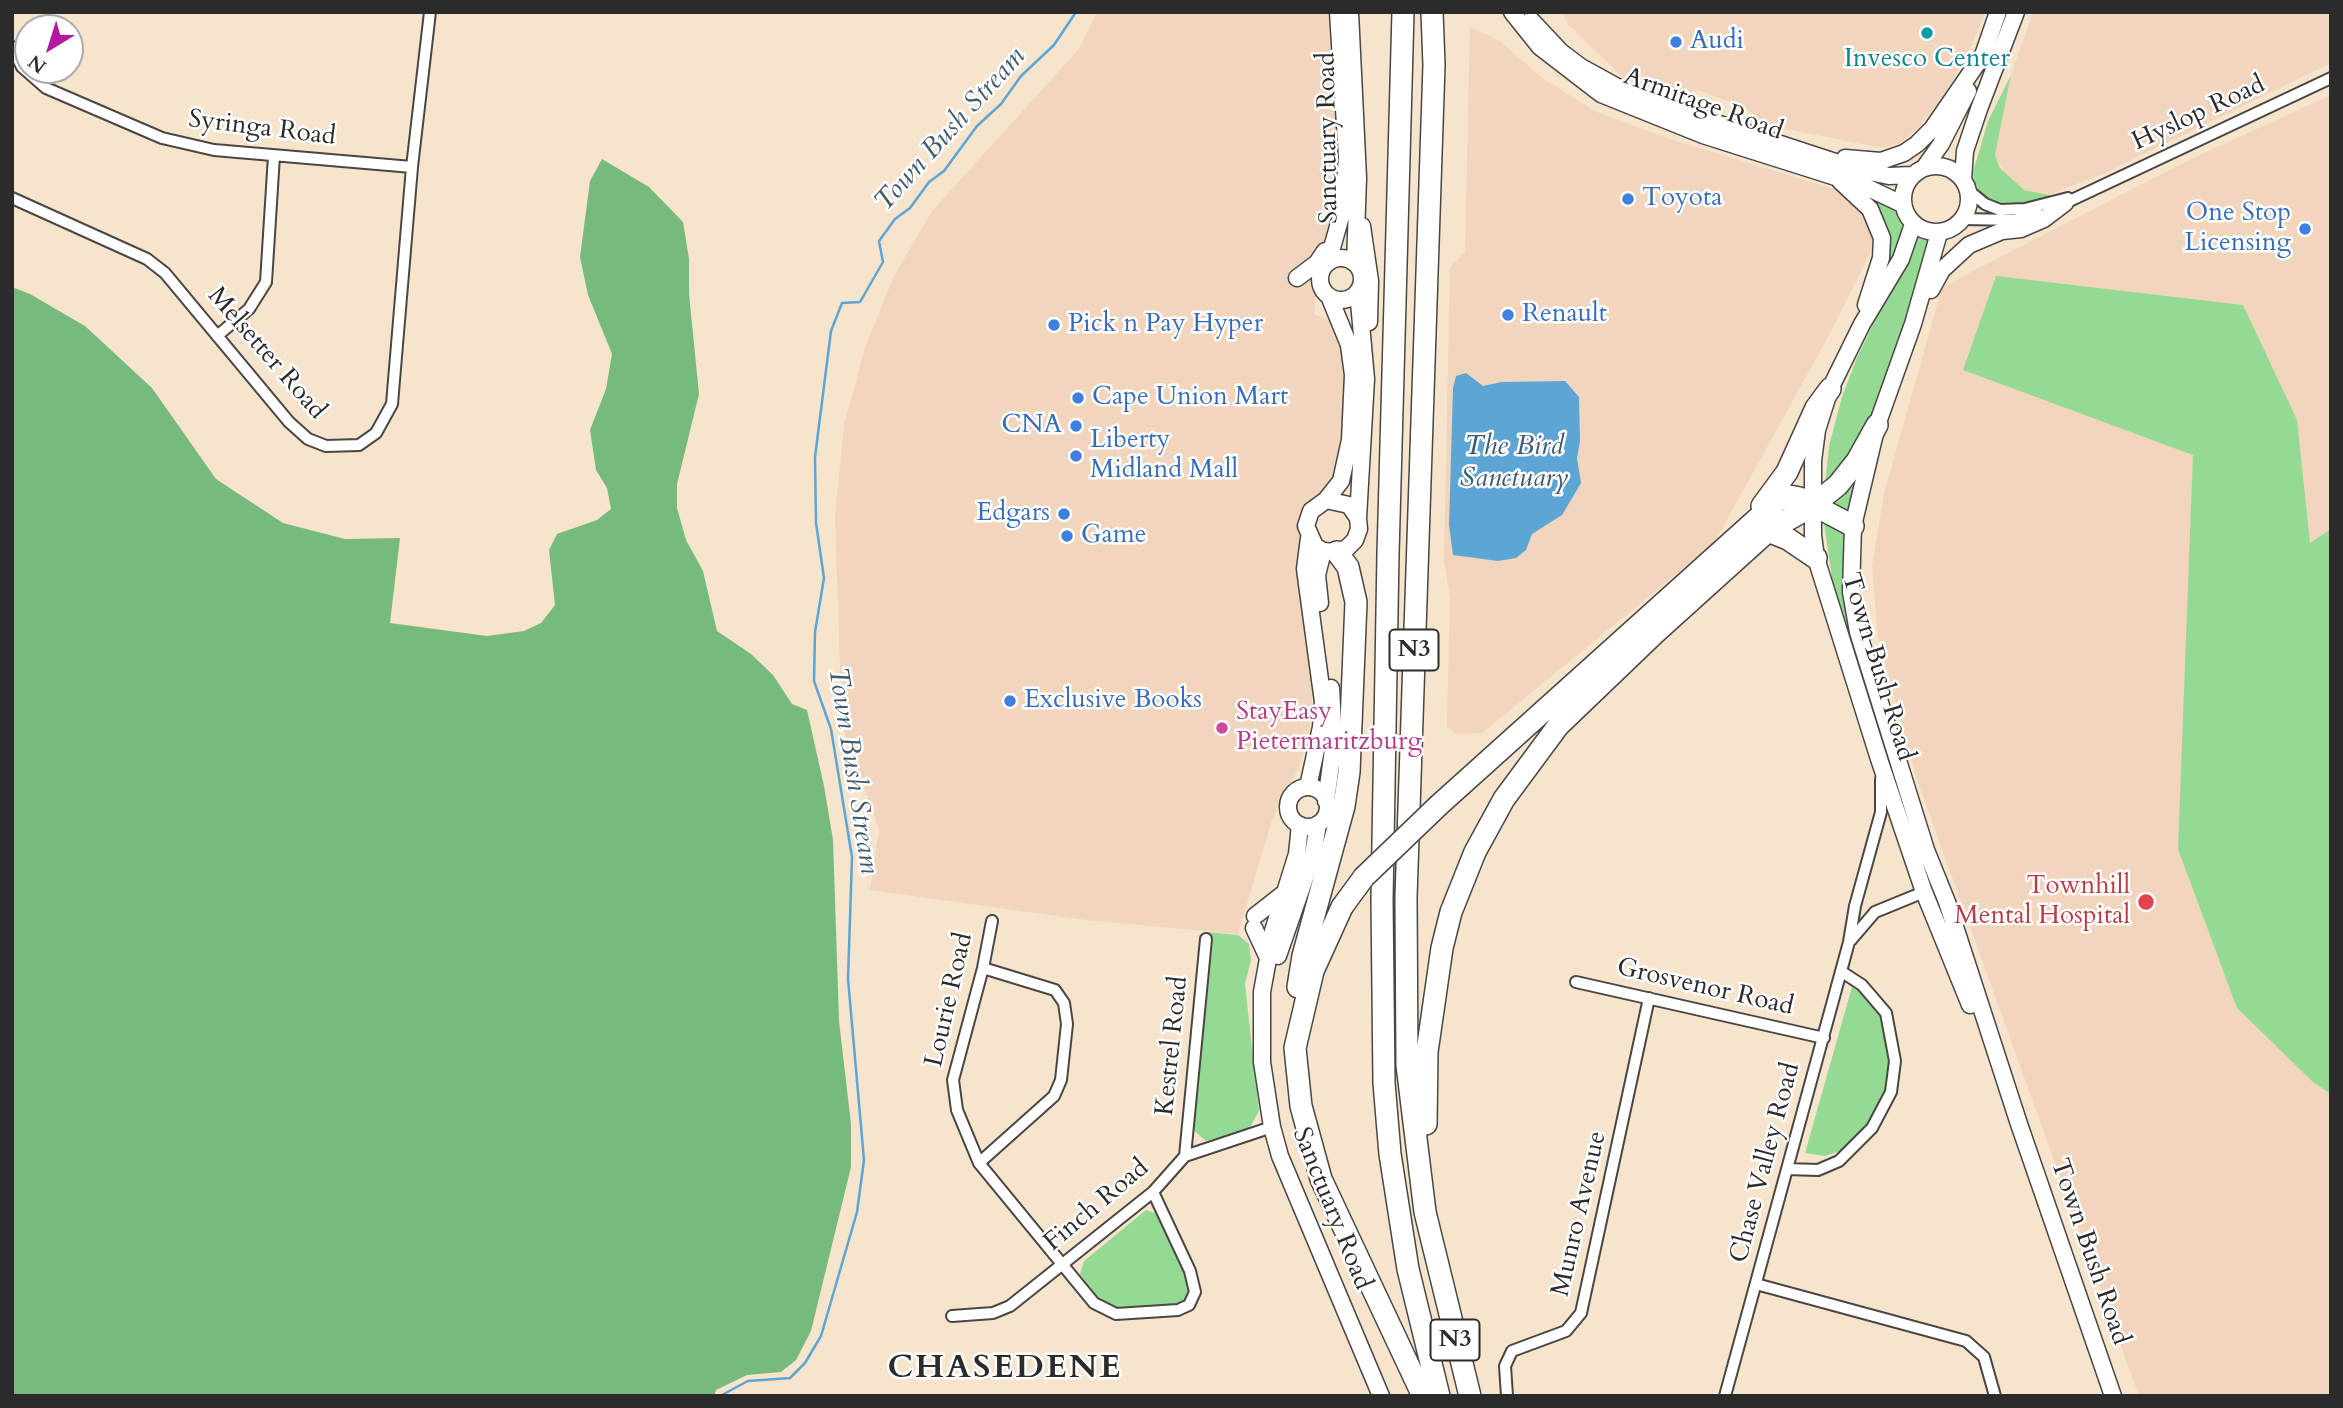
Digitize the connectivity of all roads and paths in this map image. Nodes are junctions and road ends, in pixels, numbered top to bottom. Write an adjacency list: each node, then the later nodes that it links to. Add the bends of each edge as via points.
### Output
1 (430, 12): 15 (street, Melsetter Road)
2 (1338, 12): 24 (street, Sanctuary Road, via 1347,157)
3 (1350, 12): 18 (street, Sanctuary Road)
4 (1403, 12): 80 (highway, N3, via 1382,900 1384,1083 1408,1269)
5 (1432, 12): 75 (highway, N3, via 1406,981 1407,1065 1415,1147)
6 (1512, 12): 17 (street, Armitage Road, via 1540,47 1601,94 1703,135)
7 (1525, 12): 14 (street, Armitage Road, via 1561,52 1606,83)
8 (1998, 12): 11 (street)
9 (2016, 12): 19 (street, via 1965,151)
10 (12, 47): 13 (street, Syringa Road, via 22,67 46,88 124,124 186,145)
11 (1985, 52): 14 (street, via 1932,129 1904,153 1881,161); 16 (street, via 1948,132)
12 (2331, 78): 20 (street, Hyslop Road)
13 (274, 156): 15 (street, Syringa Road); 35 (street, via 266,282 249,309)
14 (1821, 157): 16 (street, Armitage Road, via 1879,175)
15 (411, 167): 35 (street, Melsetter Road, via 392,404 376,433 353,446 326,446 308,439)
16 (1918, 172): 19 (street, via 1949,169); 23 (street, via 1904,188)
17 (1832, 175): 23 (street, Armitage Road); 33 (street, via 1870,209 1882,239)
18 (1358, 178): 29 (street, Sanctuary Road); 36 (street, via 1370,281)
19 (1965, 185): 20 (street, Hyslop Road, via 1992,208 2012,211); 25 (street, via 1969,205)
20 (2087, 192): 22 (street, Hyslop Road)
21 (12, 198): 35 (street, Melsetter Road, via 148,259)
22 (2065, 203): 25 (street, Hyslop Road, via 2015,220); 34 (street, via 2043,219 1984,237 1955,255)
23 (1902, 204): 26 (street)
24 (1343, 209): 28 (street, Sanctuary Road); 30 (street, via 1323,255)
25 (1963, 219): 27 (street)
26 (1913, 223): 27 (street); 33 (street, Town Bush Road, via 1901,259)
27 (1939, 233): 34 (street, Town Bush Road)
28 (1328, 262): 29 (street, via 1344,258); 32 (street, via 1320,282)
29 (1355, 263): 31 (street, via 1361,274)
30 (1297, 278)
31 (1358, 291): 32 (street, via 1344,299); 36 (street)
32 (1329, 296): 39 (street, via 1349,345 1353,376 1345,471)
33 (1862, 324): 37 (street, Town Bush Road)
34 (1913, 324): 38 (street, Town Bush Road)
35 (217, 336)
36 (1365, 367): 41 (street)
37 (1830, 389): 40 (street, Town Bush Road, via 1817,430); 43 (highway, via 1816,408 1779,486)
38 (1877, 425): 40 (highway, via 1851,470); 42 (street, Town Bush Road)
39 (1326, 500): 41 (street, via 1342,501); 45 (street, via 1308,518)
40 (1812, 506): 42 (highway); 43 (highway, via 1800,498 1784,498); 44 (highway); 47 (street, Town Bush Road)
41 (1358, 518): 46 (street, via 1355,540 1348,548)
42 (1853, 526): 53 (street, Town Bush Road, via 1851,592 1858,632)
43 (1742, 529): 67 (highway, bridge, via 1364,877 1342,907 1313,971)
44 (1768, 531): 47 (highway); 75 (highway, via 1558,726 1504,799 1475,852 1442,948 1427,1052 1424,1101 1442,1254)
45 (1309, 538): 46 (street); 49 (street, via 1305,569 1323,702)
46 (1330, 551): 50 (street, via 1317,583 1334,721); 67 (highway, via 1351,576 1356,602 1350,762 1344,806 1303,956)
47 (1816, 558): 48 (street, Town Bush Road)
48 (1879, 759): 55 (street, Town Bush Road); 59 (street, Chase Valley Road, via 1881,812)
49 (1308, 787): 50 (street, via 1319,791); 52 (street, via 1295,792 1288,803 1291,818)
50 (1326, 801): 51 (street, via 1326,814)
51 (1318, 824): 52 (street); 65 (street, Sanctuary Road, via 1313,855 1278,956)
52 (1300, 825): 54 (street, Sanctuary Road)
53 (1926, 850): 55 (street, via 1930,876); 56 (street, Town Bush Road)
54 (1287, 888): 60 (street, Sanctuary Road); 60 (street, via 1255,922)
55 (1924, 892): 56 (street); 59 (street, Chase Valley Road, via 1875,912); 68 (street, Town Bush Road)
56 (1947, 902): 68 (street, Town Bush Road)
57 (992, 921): 61 (street, Lourie Road)
58 (1206, 939): 70 (street, Kestrel Road)
59 (1849, 942): 62 (street, Chase Valley Road)
60 (1269, 961): 65 (street, Sanctuary Road, via 1262,992)
61 (983, 968): 71 (street, Lourie Road, via 953,1080 957,1110); 71 (street, via 1055,990 1064,1003 1067,1024 1061,1080 1054,1096)
62 (1842, 972): 66 (street, Chase Valley Road); 72 (street, via 1862,985 1886,1013 1895,1061 1891,1092 1872,1128 1839,1161 1818,1170)
63 (1576, 982): 64 (street, Grosvenor Road)
64 (1649, 998): 66 (street, Grosvenor Road); 82 (street, Munro Avenue, via 1581,1313 1566,1331 1512,1351 1505,1366)
65 (1262, 1033): 69 (street, Sanctuary Road)
66 (1824, 1038): 72 (street, Chase Valley Road)
67 (1295, 1048): 79 (highway, via 1313,1159)
68 (2019, 1124): 85 (street, Town Bush Road)
69 (1272, 1127): 70 (street, Finch Road); 78 (street, Sanctuary Road, via 1290,1181)
70 (1185, 1156): 73 (street, Finch Road)
71 (979, 1163): 74 (street, Lourie Road)
72 (1787, 1168): 76 (street, Chase Valley Road)
73 (1153, 1192): 74 (street, Finch Road); 74 (street, Lourie Road, via 1194,1283 1189,1304 1170,1311 1109,1313 1094,1303)
74 (1062, 1265): 77 (street, Finch Road, via 1003,1310)
75 (1441, 1284): 81 (highway, N3)
76 (1756, 1284): 83 (street, Chase Valley Road); 84 (street, via 1966,1342 1984,1357)
77 (952, 1316)
78 (1381, 1396)
79 (1423, 1396)
80 (1439, 1396)
81 (1470, 1396)
82 (1507, 1396)
83 (1725, 1396)
84 (1995, 1396)
85 (2113, 1396)

